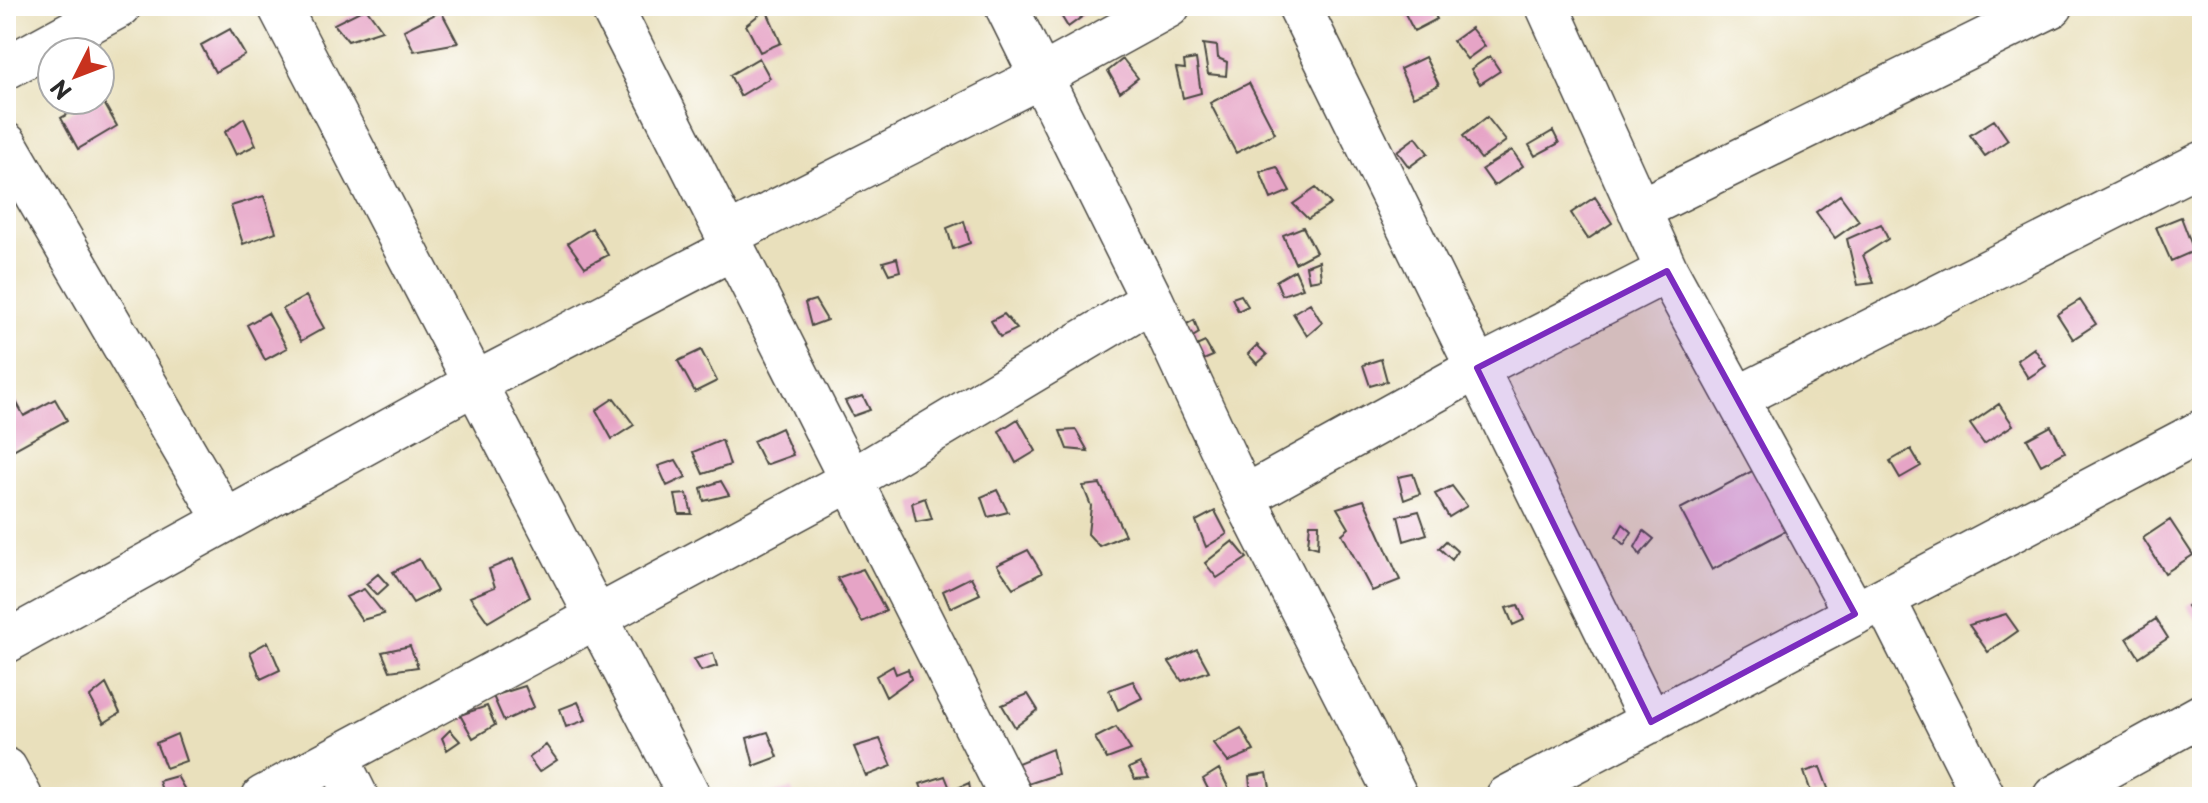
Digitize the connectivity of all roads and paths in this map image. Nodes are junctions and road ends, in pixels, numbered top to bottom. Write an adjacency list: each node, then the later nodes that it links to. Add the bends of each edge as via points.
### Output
1 (120, 6): 10 (street)
2 (279, 6): 19 (street)
3 (611, 6): 15 (street)
4 (1006, 6): 11 (street)
5 (1169, 6): 11 (street)
6 (1299, 6): 18 (street)
7 (1547, 6): 14 (street)
8 (2052, 6): 9 (street)
9 (2000, 18): 14 (street)
10 (6, 68)
11 (1042, 76): 15 (street); 17 (street)
12 (6, 144): 24 (street)
13 (2202, 163): 20 (street)
14 (1639, 210): 16 (street)
15 (731, 241): 19 (street); 22 (street)
16 (1667, 271): 18 (street); 20 (street)
17 (1152, 300): 22 (street); 23 (street)
18 (1477, 368): 23 (street); 29 (street)
19 (477, 382): 24 (street); 26 (street)
20 (1737, 398): 25 (street)
21 (2202, 431): 25 (street)
22 (853, 479): 26 (street); 34 (street)
23 (1244, 497): 35 (street)
24 (225, 520): 27 (street)
25 (1870, 606): 29 (street); 37 (street)
26 (596, 615): 30 (street); 33 (street)
27 (6, 642)
28 (2202, 715): 38 (street)
29 (1651, 722): 36 (street)
30 (337, 757): 31 (street); 32 (street)
31 (263, 797)
32 (357, 797)
33 (690, 797)
34 (1011, 797)
35 (1397, 797)
36 (1507, 797)
37 (1984, 797)
38 (2054, 797)

